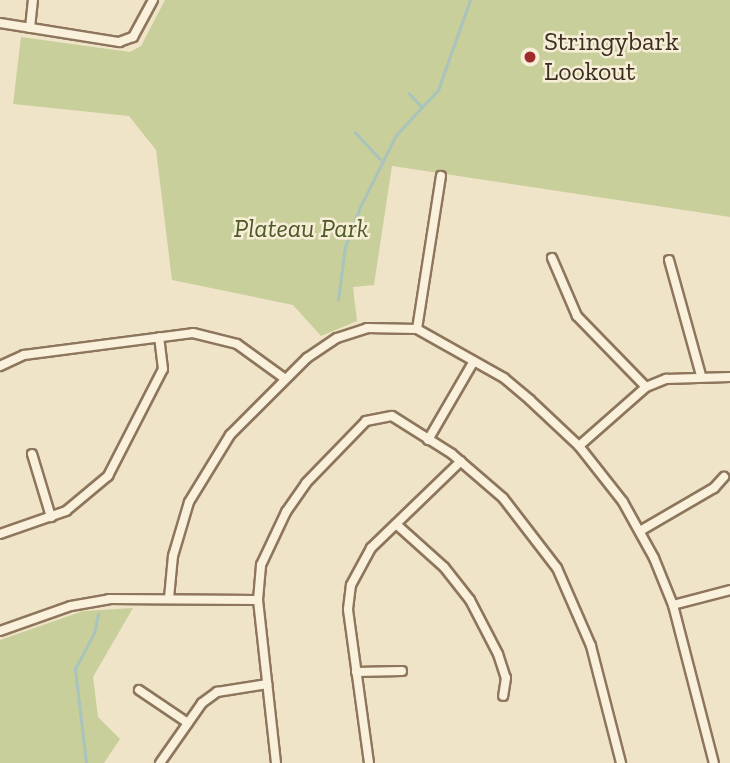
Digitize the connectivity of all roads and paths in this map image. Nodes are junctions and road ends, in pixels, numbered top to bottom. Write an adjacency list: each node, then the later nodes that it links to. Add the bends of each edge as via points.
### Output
1 (33, 0): 4 (street)
2 (153, 0): 4 (street, via 127,40)
3 (0, 23): 4 (street)
4 (30, 28)
5 (441, 176): 8 (street)
6 (552, 258): 15 (street, via 577,316)
7 (669, 260): 12 (street)
8 (417, 329): 10 (street); 14 (street, via 390,326 351,332 323,346)
9 (159, 337): 11 (street, via 24,355); 14 (street, via 217,336 237,344); 21 (street, via 163,369 108,476 89,496)
10 (474, 361): 16 (street); 17 (street, via 513,385)
11 (0, 366)
12 (701, 375): 13 (street); 15 (street, via 666,379)
13 (730, 377)
14 (285, 378): 26 (street, via 230,435 200,478 178,538)
15 (646, 387): 17 (street)
16 (428, 440): 19 (street); 27 (street, via 392,416 366,421 306,483 286,512 261,565)
17 (579, 446): 23 (street)
18 (32, 454): 21 (street)
19 (461, 461): 22 (street); 39 (street, via 518,514 557,568 591,646)
20 (724, 477): 23 (street, via 714,488)
21 (51, 517): 24 (street)
22 (396, 524): 31 (street, via 371,548 351,585 348,609); 34 (street, via 444,567 470,600 499,654 506,678)
23 (640, 531): 28 (street)
24 (0, 534)
25 (730, 590): 28 (street)
26 (169, 598): 27 (street); 29 (street, via 89,602)
27 (258, 600): 32 (street)
28 (673, 605): 40 (street)
29 (0, 631)
30 (402, 670): 31 (street)
31 (356, 672): 38 (street)
32 (267, 684): 35 (street, via 217,692); 37 (street)
33 (139, 690): 35 (street)
34 (503, 696)
35 (188, 723): 36 (street)
36 (160, 763)
37 (276, 763)
38 (369, 763)
39 (621, 763)
40 (714, 763)

